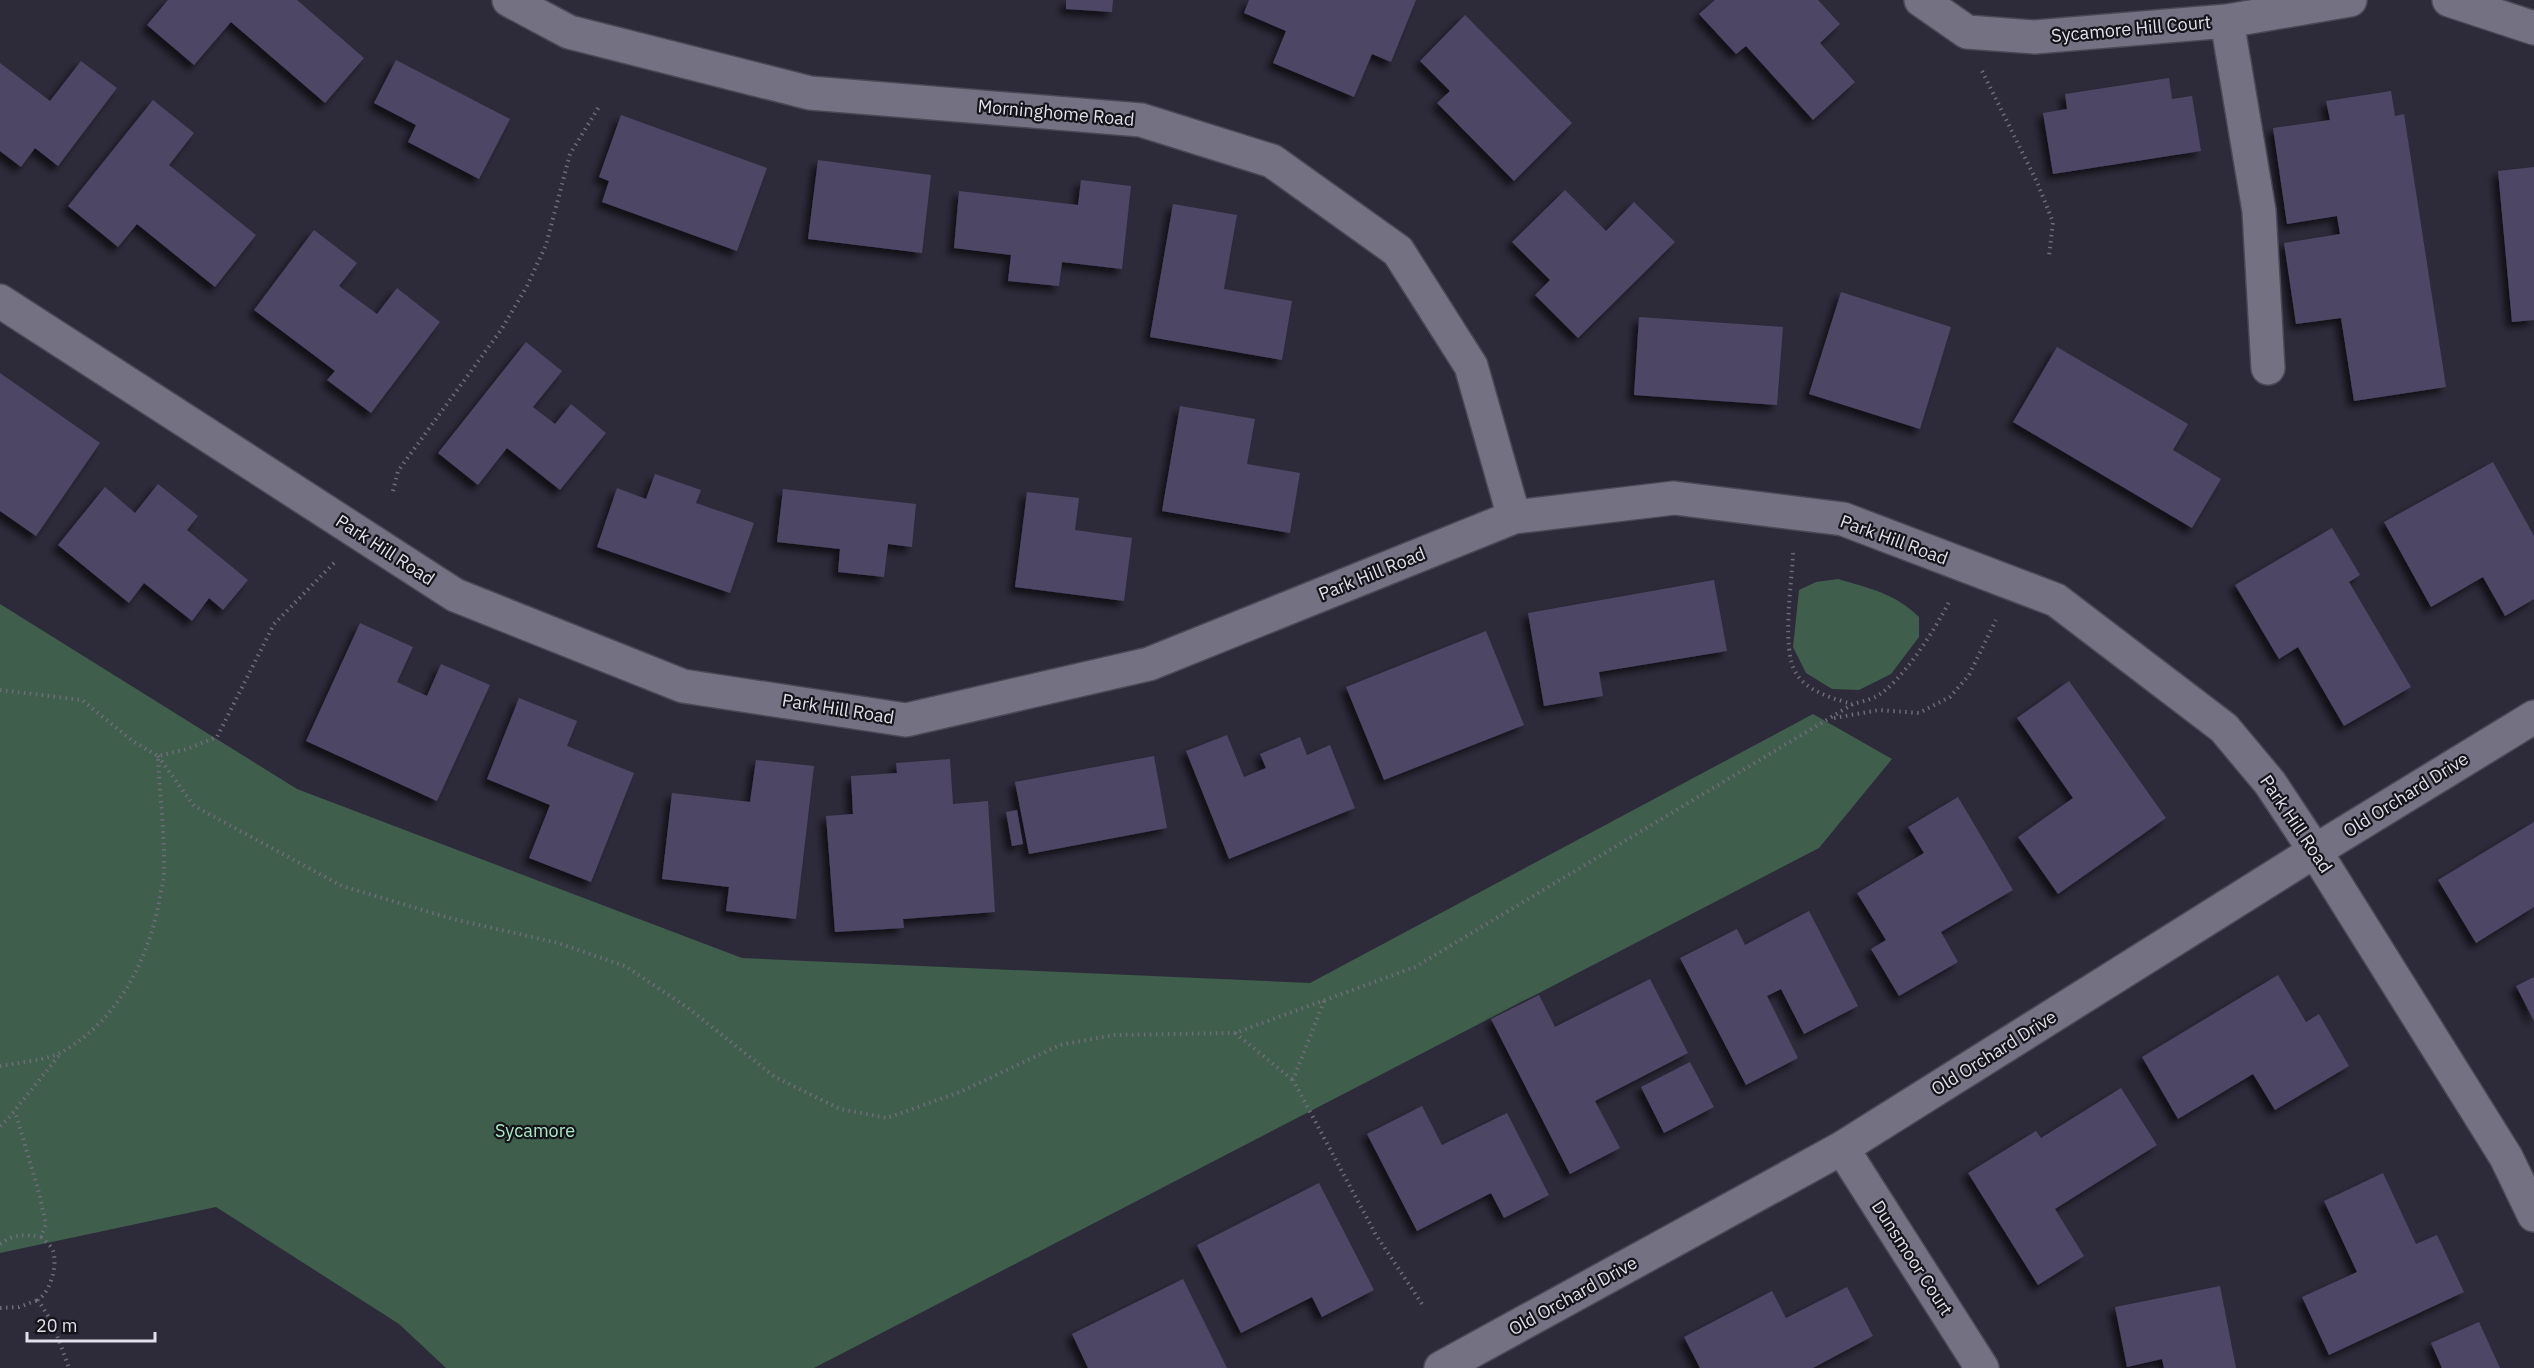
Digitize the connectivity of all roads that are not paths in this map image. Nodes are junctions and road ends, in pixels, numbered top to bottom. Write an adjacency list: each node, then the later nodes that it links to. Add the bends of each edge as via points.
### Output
1 (509, 0): 9 (street, Morninghome Road, via 569,32 810,93 1141,120 1272,161 1398,251 1471,366)
2 (1922, 0): 5 (street, Sycamore Hill Court, via 1967,32 2036,37)
3 (2350, 0): 5 (street, Sycamore Hill Court)
4 (2449, 0): 6 (street)
5 (2227, 21): 8 (street, via 2259,212)
6 (2534, 28)
7 (0, 302): 9 (street, Park Hill Road, via 455,595 683,686 906,720 1149,664)
8 (2268, 368)
9 (1514, 517): 11 (street, Park Hill Road, via 1674,498 1843,519 2056,600 2224,728 2270,783)
10 (2534, 717): 11 (street, Old Orchard Drive)
11 (2315, 851): 12 (street, Old Orchard Drive); 13 (street, Park Hill Road, via 2506,1156)
12 (1842, 1148): 14 (street, Old Orchard Drive); 15 (street, Dunsmoor Court)
13 (2534, 1215)
14 (1441, 1368)
15 (1982, 1368)

